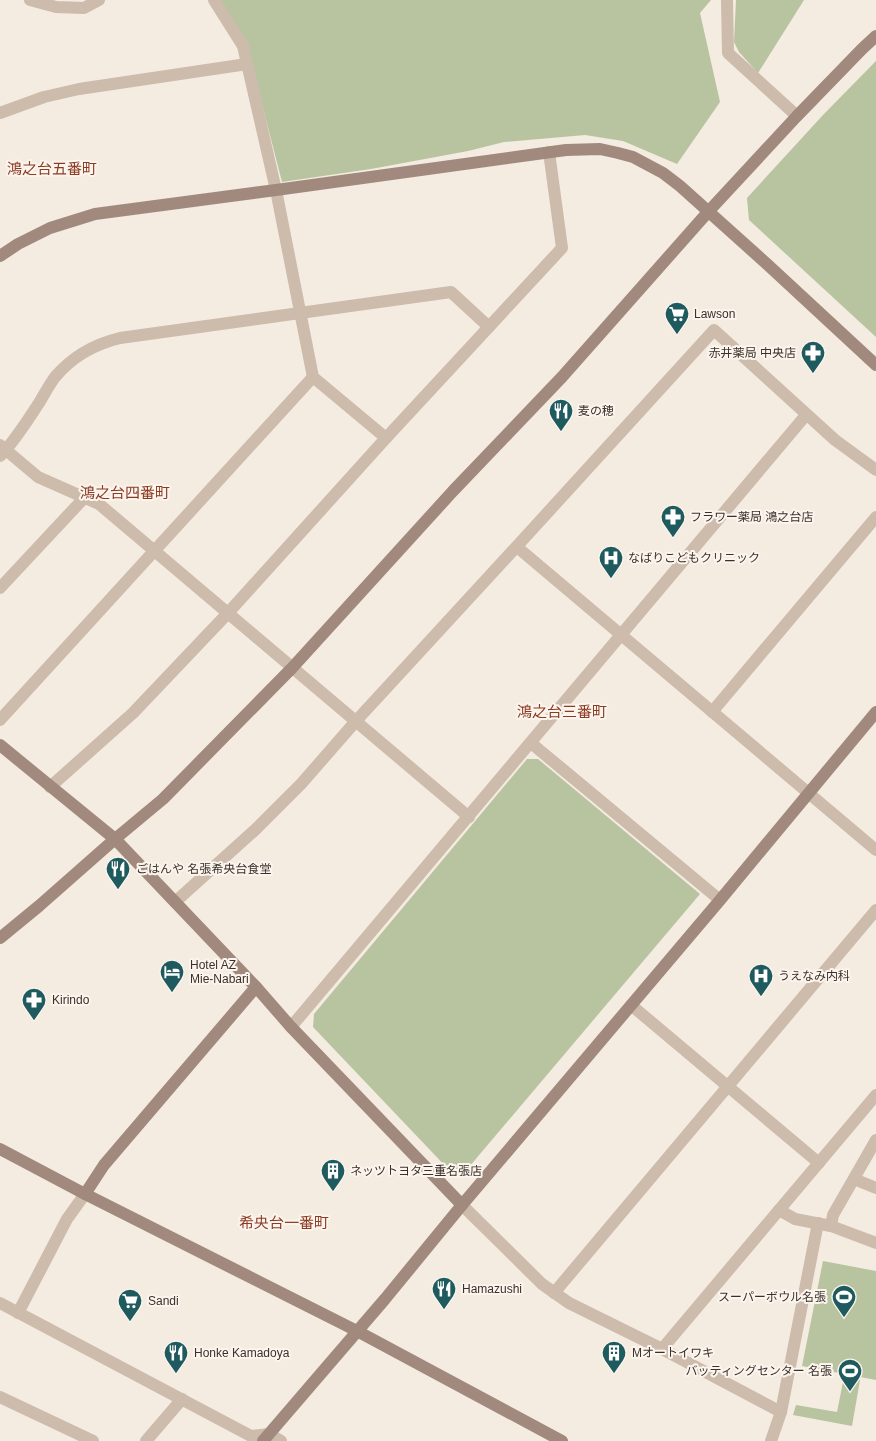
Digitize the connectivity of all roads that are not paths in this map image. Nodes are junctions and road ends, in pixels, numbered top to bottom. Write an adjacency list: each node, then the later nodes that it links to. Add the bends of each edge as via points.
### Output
1 (30, 0): 2 (street, via 56,7 84,8)
2 (99, 0)
3 (214, 0): 6 (street, via 243,46)
4 (727, 0): 8 (street, via 728,53)
5 (876, 36): 8 (street)
6 (247, 64): 7 (street, via 79,89 44,97); 10 (street)
7 (0, 113)
8 (797, 116): 11 (street)
9 (549, 152): 10 (street); 11 (street, via 600,149 633,158 663,172); 14 (street, via 562,248)
10 (276, 190): 12 (street, via 95,214 50,228); 13 (street)
11 (708, 212): 15 (street); 28 (street, via 562,377 452,491)
12 (0, 256)
13 (300, 313): 14 (street, via 451,292); 16 (street); 19 (street, via 120,338 97,345 75,358 55,378)
14 (489, 326): 18 (street)
15 (876, 365)
16 (313, 377): 18 (street); 24 (street)
17 (806, 414): 20 (street); 23 (street, via 714,330); 27 (street)
18 (386, 438): 26 (street)
19 (2, 450): 21 (street, via 38,477)
20 (876, 470)
21 (85, 497): 24 (street, via 99,504); 25 (street)
22 (876, 517): 29 (street)
23 (517, 547): 27 (street); 32 (street)
24 (154, 551): 26 (street); 31 (street)
25 (0, 588)
26 (228, 614): 28 (street); 35 (street, via 133,714)
27 (620, 636): 29 (street); 33 (street)
28 (292, 668): 32 (street); 38 (street, via 163,799)
29 (712, 712): 36 (street)
30 (876, 712): 36 (street)
31 (0, 720)
32 (356, 721): 37 (street); 41 (street, via 256,829)
33 (531, 742): 37 (street); 40 (street)
34 (0, 745): 35 (street)
35 (50, 787): 38 (street)
36 (808, 793): 39 (street); 40 (street)
37 (469, 817): 46 (street)
38 (115, 839): 41 (street); 43 (street)
39 (876, 850)
40 (720, 900): 45 (street)
41 (175, 902): 44 (street)
42 (876, 910): 47 (street)
43 (0, 938)
44 (256, 987): 46 (street); 54 (street, via 104,1165)
45 (631, 1005): 47 (street); 55 (street)
46 (291, 1027): 55 (street)
47 (728, 1086): 51 (street); 60 (street)
48 (876, 1095): 51 (street)
49 (876, 1140): 52 (street)
50 (0, 1149): 54 (street)
51 (819, 1163): 56 (street)
52 (854, 1179): 53 (street); 58 (street, via 833,1215)
53 (876, 1188)
54 (85, 1194): 62 (street, via 66,1219); 63 (street)
55 (462, 1205): 60 (street); 63 (street)
56 (779, 1210): 57 (street, via 795,1219); 64 (street)
57 (818, 1223): 58 (street); 67 (street)
58 (831, 1226): 59 (street)
59 (876, 1243)
60 (554, 1293): 64 (street)
61 (0, 1303): 62 (street)
62 (18, 1312): 66 (street)
63 (357, 1331): 68 (street); 72 (street)
64 (662, 1349): 67 (street)
65 (0, 1397): 69 (street)
66 (182, 1399): 68 (street, via 251,1436); 70 (street)
67 (781, 1412): 73 (street)
68 (266, 1438): 71 (street)
69 (93, 1441)
70 (146, 1441)
71 (281, 1441)
72 (562, 1441)
73 (771, 1441)

